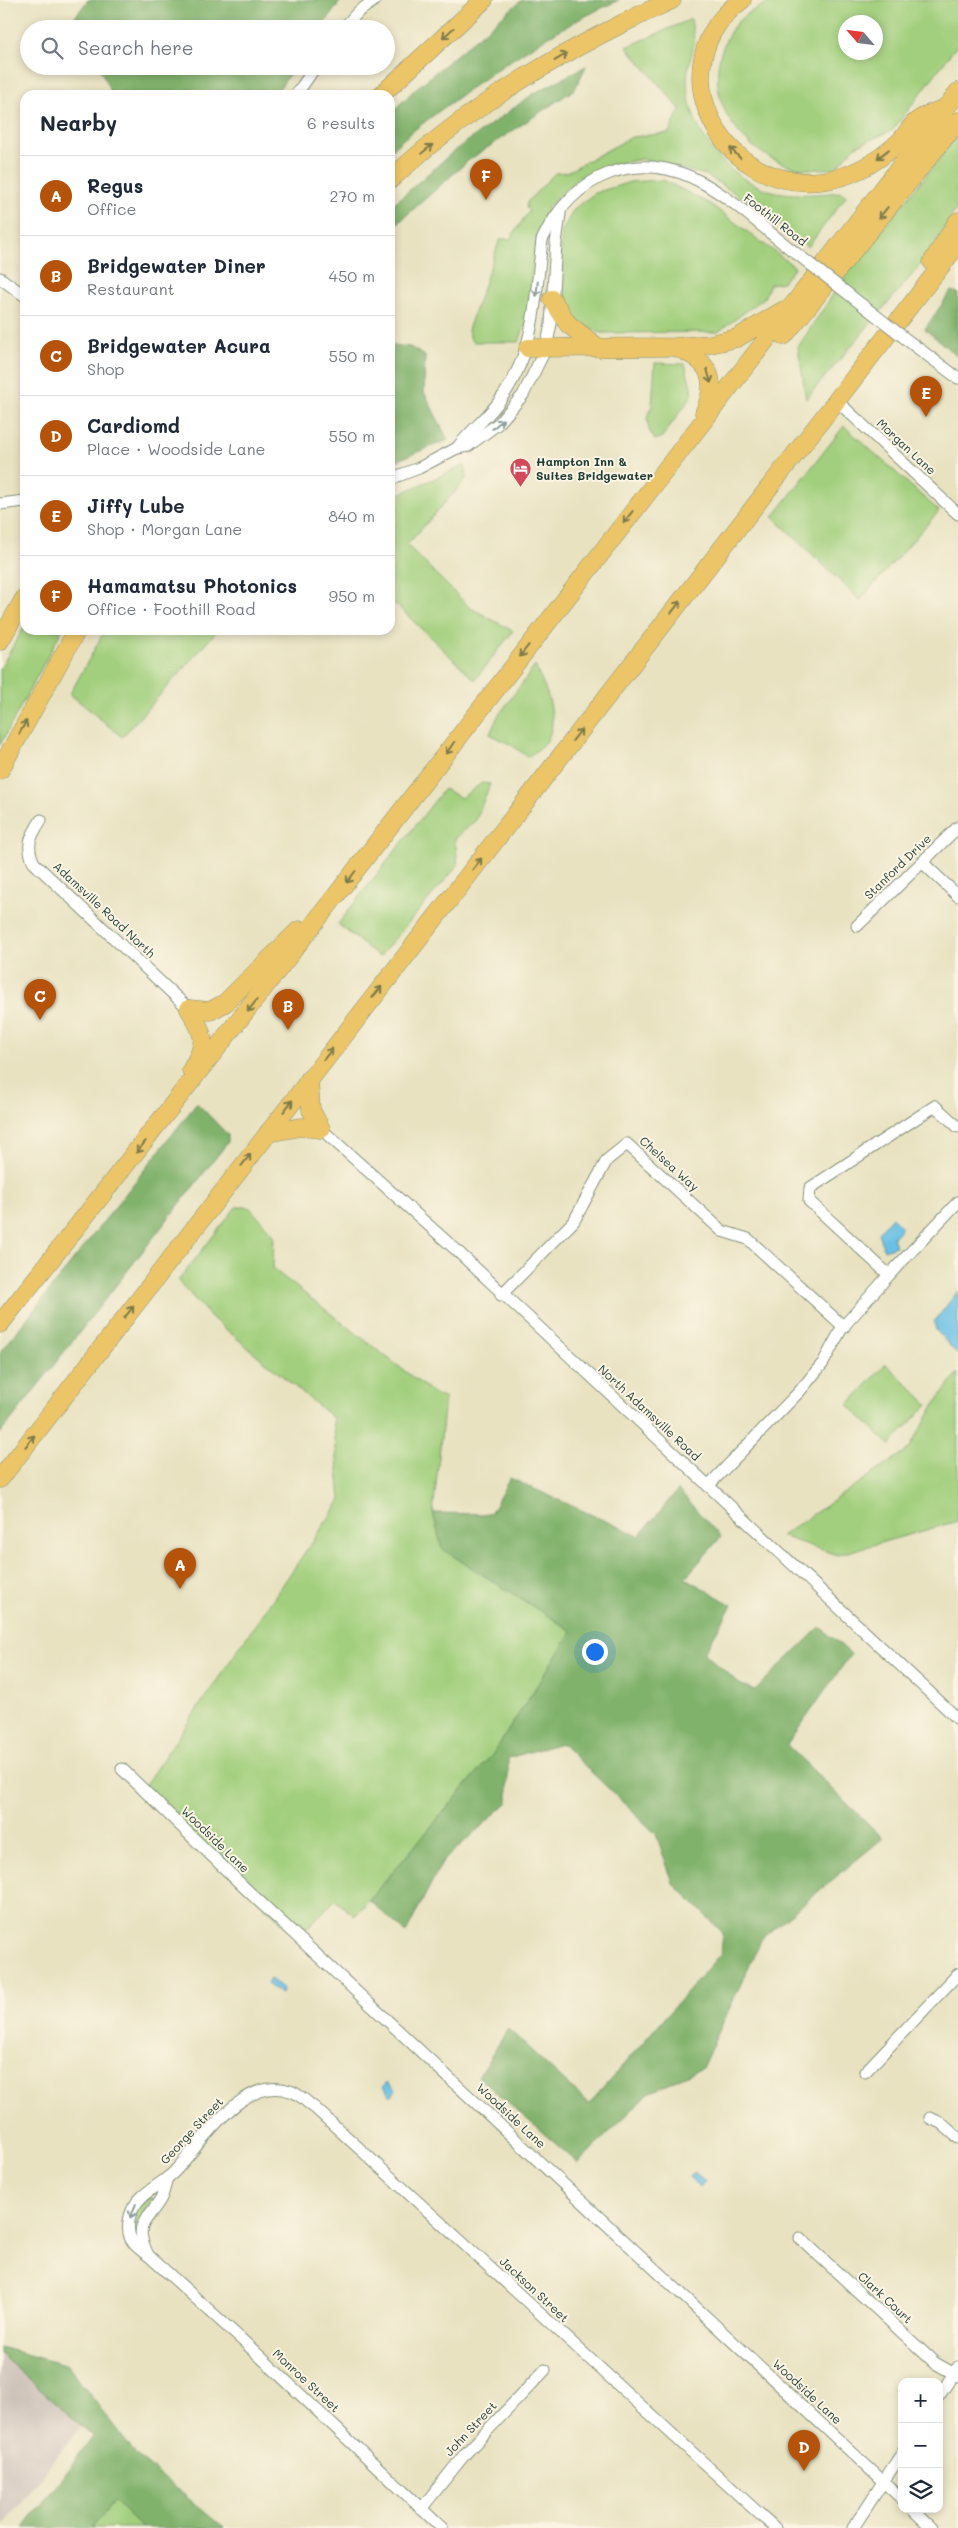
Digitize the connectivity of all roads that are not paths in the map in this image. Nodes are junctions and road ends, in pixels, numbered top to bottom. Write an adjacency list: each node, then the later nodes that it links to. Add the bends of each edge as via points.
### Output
1 (375, 0): 5 (street)
2 (484, 0): 8 (highway, one-way to 8)
3 (672, 0): 11 (highway, one-way to 3, via 462,121 532,74 616,25)
4 (742, 0): 9 (highway, one-way to 4, via 917,120 900,140 868,166 845,176 818,182 795,181 758,170 739,158 723,141 712,124 703,94 706,46 726,14)
5 (351, 20)
6 (310, 75): 7 (street)
7 (299, 90)
8 (386, 90)
9 (953, 99): 19 (highway)
10 (958, 121): 25 (highway, one-way to 25, via 754,374)
11 (395, 176)
12 (560, 212): 17 (street, Foothill Road); 21 (street, Foothill Road, one-way to 21, via 542,240); 24 (street, Foothill Road, bridge, via 587,183 620,169 656,168 702,182)
13 (958, 221): 18 (highway, via 933,258)
14 (958, 244): 18 (highway)
15 (0, 278): 16 (street)
16 (20, 292)
17 (552, 299): 22 (street, Foothill Road); 23 (highway, via 568,324)
18 (914, 300): 26 (highway)
19 (794, 304): 20 (highway, via 737,338); 25 (highway)
20 (674, 347): 23 (highway); 27 (highway, one-way to 27, via 700,360 709,374 711,393)
21 (528, 348): 22 (highway); 28 (street, Foothill Road, via 509,388)
22 (546, 348): 23 (highway); 28 (street, Foothill Road, one-way to 22, via 468,446 485,435 512,410 536,372)
23 (599, 348)
24 (958, 378)
25 (733, 382): 27 (highway)
26 (836, 400): 32 (street, Morgan Lane); 44 (highway, one-way to 26)
27 (697, 430): 41 (highway, one-way to 41)
28 (457, 448): 29 (street, Foothill Road)
29 (395, 477)
30 (20, 502): 31 (street)
31 (0, 504)
32 (958, 514)
33 (20, 606): 35 (highway)
34 (74, 635): 36 (highway, one-way to 34)
35 (0, 641)
36 (0, 770)
37 (41, 820): 43 (street, Adamsville Road North, via 28,842 34,863)
38 (958, 827): 39 (street, Stanford Drive)
39 (923, 863): 40 (street); 42 (street, Stanford Drive)
40 (958, 896)
41 (336, 897): 43 (highway, via 225,1002 210,1011); 45 (highway, one-way to 45)
42 (857, 926)
43 (189, 1009): 45 (highway, via 201,1028 204,1044)
44 (309, 1079): 47 (highway, via 309,1104); 48 (highway, one-way to 44)
45 (163, 1118): 52 (highway, one-way to 52)
46 (958, 1127): 50 (street, via 935,1106 810,1188 809,1201)
47 (320, 1129): 48 (highway, via 301,1127); 51 (street, North Adamsville Road)
48 (268, 1133): 54 (highway, one-way to 48)
49 (958, 1202): 50 (street)
50 (889, 1275): 53 (street)
51 (502, 1294): 53 (street, Chelsea Way, via 574,1221 607,1160 627,1144 722,1231 748,1239); 55 (street, North Adamsville Road)
52 (0, 1324)
53 (844, 1327): 55 (street, via 823,1363 799,1392)
54 (0, 1479)
55 (708, 1486): 56 (street, North Adamsville Road)
56 (958, 1719)
57 (122, 1769): 69 (street, Woodside Lane, via 254,1897)
58 (958, 1974): 59 (street)
59 (865, 2072)
60 (265, 2091): 64 (street, George Street, via 244,2099 226,2112 167,2178 161,2197 146,2216 140,2232); 74 (street, Jackson Street, via 291,2091 315,2108)
61 (930, 2118): 62 (street)
62 (958, 2138)
63 (800, 2238): 66 (street, Clark Court, via 935,2363)
64 (149, 2256): 71 (street, Monroe Street)
65 (544, 2370): 71 (street, John Street, via 464,2454)
66 (957, 2372): 67 (street)
67 (943, 2391)
68 (898, 2459): 69 (street)
69 (883, 2482): 70 (street, Woodside Lane); 75 (street)
70 (898, 2496)
71 (421, 2509): 73 (street, Monroe Street)
72 (916, 2513): 76 (street)
73 (442, 2528)
74 (775, 2528)
75 (853, 2528)
76 (932, 2528)

